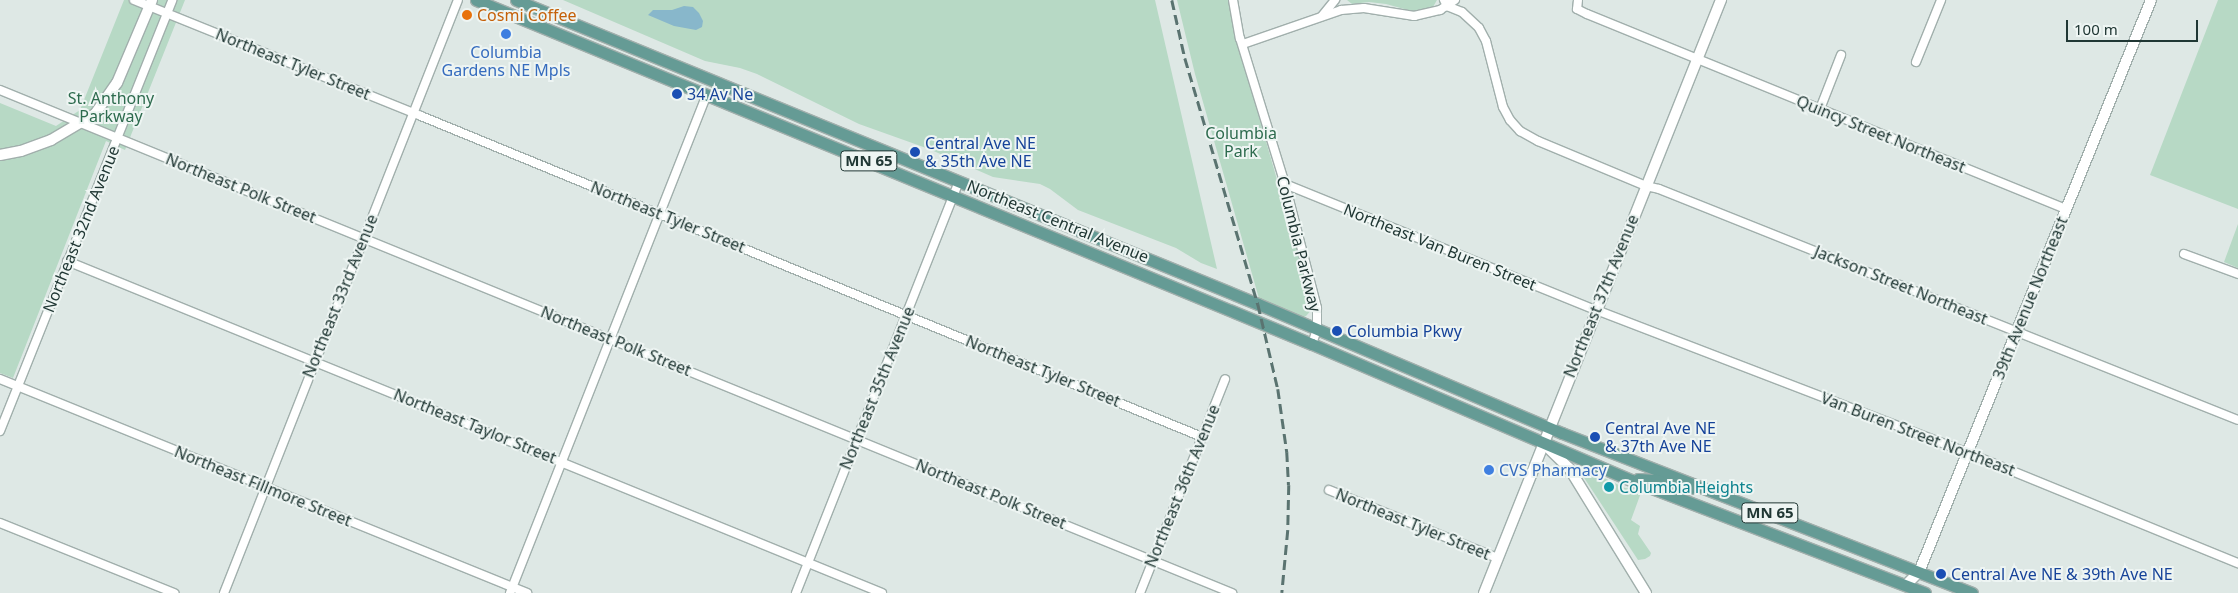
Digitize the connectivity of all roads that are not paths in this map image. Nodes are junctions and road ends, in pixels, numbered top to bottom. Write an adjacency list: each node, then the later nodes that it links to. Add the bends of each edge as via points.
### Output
1 (134, 0): 13 (street, Northeast Tyler Street)
2 (172, 0): 15 (street, Northeast 32nd Avenue)
3 (458, 0): 24 (street, Northeast 33rd Avenue)
4 (476, 0): 22 (main road, Northeast Central Avenue / MN 65)
5 (516, 0): 28 (main road, Northeast Central Avenue / MN 65)
6 (1233, 0): 17 (street, Columbia Parkway)
7 (1335, 0): 16 (street)
8 (1455, 0): 14 (street)
9 (1578, 0): 19 (street, Quincy Street Northeast, via 1577,9)
10 (1721, 0): 19 (street, Northeast 37th Avenue)
11 (1940, 0): 20 (street)
12 (2151, 0): 32 (street, 39th Avenue Northeast)
13 (151, 3): 15 (street, Northeast Tyler Street); 25 (street, via 117,83 106,102)
14 (1446, 3): 16 (street, via 1428,15 1414,16 1364,8); 30 (street, Jackson Street Northeast, via 1479,28 1503,107 1520,132)
15 (167, 13): 24 (street, Northeast Tyler Street); 26 (street, Northeast 32nd Avenue)
16 (1322, 16): 17 (street, via 1290,30)
17 (1243, 44): 29 (street, Columbia Parkway)
18 (1841, 55): 23 (street)
19 (1697, 59): 23 (street, Quincy Street Northeast); 30 (street, Northeast 37th Avenue)
20 (1916, 62)
21 (0, 90): 25 (street, Northeast Polk Street)
22 (707, 94): 31 (main road, Northeast Central Avenue / MN 65); 33 (street)
23 (1820, 109): 32 (street, Quincy Street Northeast)
24 (413, 113): 33 (street, Northeast Tyler Street); 34 (street, Northeast 33rd Avenue)
25 (82, 124): 26 (street, Northeast Polk Street); 27 (street, via 51,140)
26 (118, 138): 34 (street, Northeast Polk Street); 36 (street, Northeast 32nd Avenue)
27 (0, 155)
28 (958, 182): 31 (street, Northeast 35th Avenue); 40 (main road, Northeast Central Avenue / MN 65)
29 (1285, 184): 38 (street, Northeast Van Buren Street); 40 (street, Columbia Parkway, via 1317,308)
30 (1646, 186): 38 (street, Northeast 37th Avenue); 41 (street, Jackson Street Northeast)
31 (953, 196): 39 (street, Northeast 35th Avenue); 43 (main road, Northeast Central Avenue / MN 65)
32 (2066, 209): 41 (street, 39th Avenue Northeast)
33 (660, 214): 39 (street, Northeast Tyler Street); 42 (street)
34 (363, 237): 42 (street, Northeast Polk Street); 44 (street, Northeast 33rd Avenue)
35 (2184, 254): 37 (street)
36 (67, 261): 44 (street, Northeast Taylor Street); 47 (street, Northeast 32nd Avenue)
37 (2238, 274)
38 (1596, 310): 49 (street, Northeast 37th Avenue); 54 (street, Van Buren Street Northeast)
39 (906, 315): 51 (street, Northeast Tyler Street); 52 (street, Northeast 35th Avenue)
40 (1317, 329): 43 (street, Columbia Parkway); 49 (main road, Northeast Central Avenue / MN 65)
41 (2016, 330): 48 (street, Jackson Street Northeast); 54 (street, 39th Avenue Northeast)
42 (610, 338): 52 (street, Northeast Polk Street); 55 (street)
43 (1312, 344): 53 (main road, Northeast Central Avenue / MN 65)
44 (314, 362): 55 (street, Northeast Taylor Street); 57 (street, Northeast 33rd Avenue)
45 (0, 378): 47 (street, Northeast Fillmore Street)
46 (1225, 379): 51 (street, Northeast 36th Avenue)
47 (18, 386): 50 (street, Northeast 32nd Avenue); 57 (street, Northeast Fillmore Street)
48 (2238, 420)
49 (1549, 427): 53 (street, Northeast 37th Avenue); 58 (main road, MN 65)
50 (0, 431)
51 (1202, 437): 64 (street, Northeast 36th Avenue)
52 (856, 439): 64 (street, Northeast Polk Street); 65 (street, Northeast 35th Avenue)
53 (1543, 443): 56 (main road, MN 65); 63 (street, Northeast 37th Avenue); 78 (street, via 1569,468)
54 (1968, 453): 66 (street, Van Buren Street Northeast); 67 (street, 39th Avenue Northeast)
55 (562, 462): 65 (street, Northeast Taylor Street); 69 (street)
56 (1631, 480): 58 (main road, via 1656,480 1683,489); 60 (main road, MN 65)
57 (266, 486): 69 (street, Northeast Fillmore Street); 71 (street, Northeast 33rd Avenue)
58 (1699, 486): 61 (main road, MN 65)
59 (1329, 490): 63 (street, Northeast Tyler Street)
60 (1687, 501): 61 (main road, via 1696,495 1728,504); 68 (main road, MN 65)
61 (1748, 505): 67 (main road, MN 65)
62 (0, 523): 70 (street)
63 (1497, 558): 77 (street, Northeast 37th Avenue)
64 (1152, 561): 75 (street, Northeast 36th Avenue); 76 (street, Northeast Polk Street)
65 (808, 563): 73 (street, Northeast 35th Avenue); 74 (street, Northeast Taylor Street)
66 (2238, 563)
67 (1919, 572): 68 (street, 39th Avenue Northeast); 80 (main road, MN 65)
68 (1904, 589): 79 (main road, MN 65)
69 (512, 590): 72 (street, Northeast Fillmore Street)
70 (174, 593)
71 (224, 593)
72 (527, 593)
73 (796, 593)
74 (882, 593)
75 (1140, 593)
76 (1232, 593)
77 (1484, 593)
78 (1646, 593)
79 (1925, 593)
80 (1972, 593)

